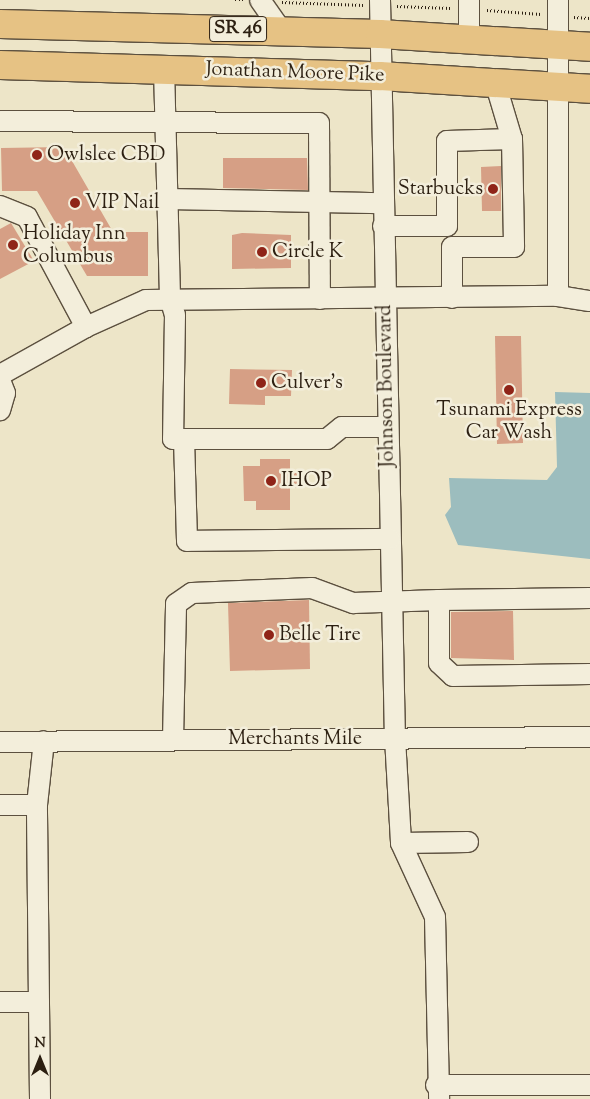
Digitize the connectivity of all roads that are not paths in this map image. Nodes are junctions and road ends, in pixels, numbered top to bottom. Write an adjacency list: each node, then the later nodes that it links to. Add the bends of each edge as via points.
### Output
1 (260, 0): 6 (street)
2 (558, 0): 9 (street)
3 (389, 3): 7 (street, Johnson Boulevard)
4 (469, 6): 8 (street)
5 (0, 24): 6 (highway, SR 46)
6 (280, 30): 7 (highway, SR 46)
7 (380, 34): 8 (highway, SR 46); 13 (street, Johnson Boulevard)
8 (469, 39): 9 (highway, SR 46)
9 (558, 44): 10 (highway, SR 46); 15 (street)
10 (590, 46)
11 (0, 65): 12 (highway, Jonathan Moore Pike / SR 46)
12 (164, 68): 13 (highway, Jonathan Moore Pike / SR 46); 18 (street)
13 (380, 76): 14 (highway, Jonathan Moore Pike / SR 46); 22 (street, Johnson Boulevard)
14 (495, 82): 15 (highway, Jonathan Moore Pike / SR 46); 19 (street)
15 (558, 86): 16 (highway, Jonathan Moore Pike / SR 46); 27 (street)
16 (590, 89)
17 (0, 121): 18 (street)
18 (166, 121): 20 (street); 21 (street, via 319,123)
19 (512, 139): 25 (street, via 447,141); 26 (street, via 514,246)
20 (168, 199): 21 (street); 28 (street)
21 (319, 201): 22 (street); 30 (street)
22 (382, 203): 24 (street, Johnson Boulevard)
23 (0, 206): 33 (street, via 27,217)
24 (383, 226): 25 (street); 31 (street, Johnson Boulevard)
25 (448, 226): 26 (street)
26 (452, 247): 29 (street)
27 (558, 296): 29 (street); 32 (street)
28 (170, 298): 30 (street); 33 (street, via 146,300); 38 (street, via 174,315 173,439)
29 (452, 298): 31 (street)
30 (320, 299): 31 (street)
31 (385, 300): 37 (street, Johnson Boulevard)
32 (590, 301)
33 (86, 327): 34 (street)
34 (0, 375)
35 (0, 380): 36 (street, via 5,393)
36 (0, 410)
37 (388, 427): 38 (street, via 342,427 327,439); 39 (street, Johnson Boulevard)
38 (184, 439): 39 (street, via 187,541)
39 (390, 539): 42 (street, Johnson Boulevard)
40 (590, 598): 41 (street)
41 (439, 600): 42 (street); 43 (street, via 439,662 443,670 454,676)
42 (392, 604): 45 (street, Johnson Boulevard); 46 (street, via 353,603 312,588 192,593 176,604)
43 (590, 674)
44 (590, 737): 45 (street, Merchants Mile)
45 (395, 738): 46 (street, Merchants Mile); 52 (street, Johnson Boulevard)
46 (173, 739): 47 (street, Merchants Mile)
47 (44, 741): 48 (street, Merchants Mile); 49 (street)
48 (0, 742)
49 (37, 804): 50 (street); 54 (street)
50 (0, 805)
51 (468, 842): 52 (street)
52 (401, 843): 56 (street, via 435,917)
53 (0, 1002): 54 (street)
54 (39, 1002): 57 (street)
55 (590, 1085): 56 (street)
56 (438, 1092)
57 (40, 1099)

